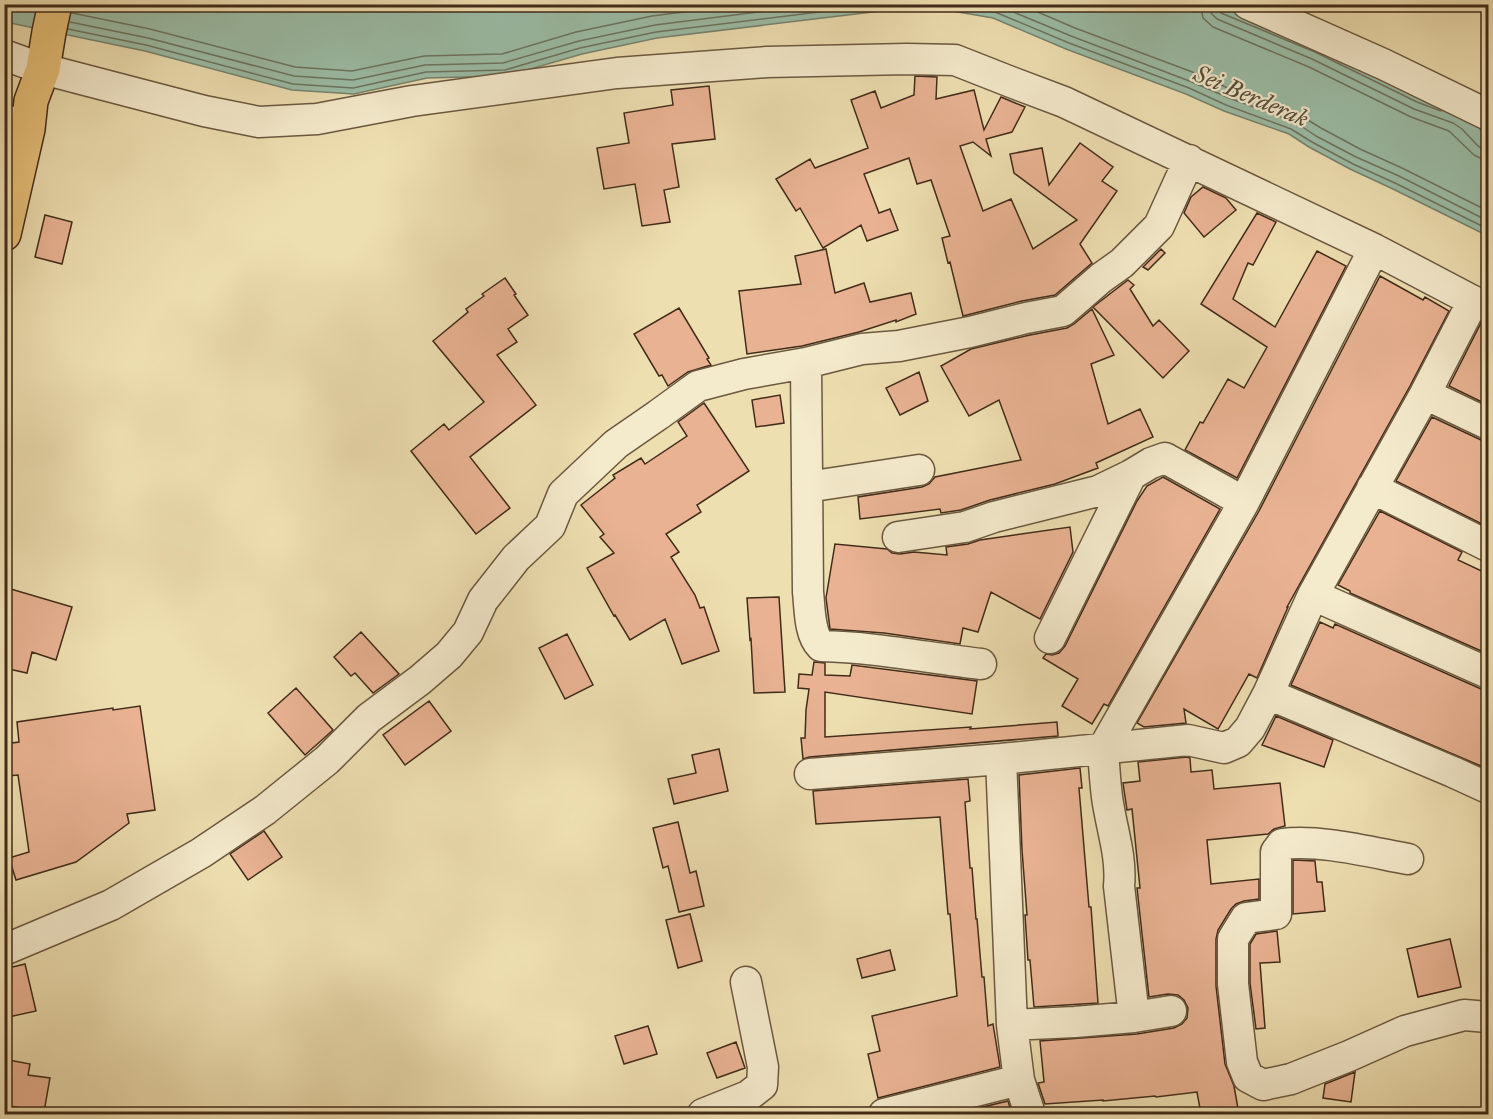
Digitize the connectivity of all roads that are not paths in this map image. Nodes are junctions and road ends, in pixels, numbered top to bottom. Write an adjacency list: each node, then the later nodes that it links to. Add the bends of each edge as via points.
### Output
1 (1248, 4): 2 (street)
2 (1293, 14): 6 (street, via 1383,64)
3 (52, 18): 5 (main road)
4 (4, 56): 5 (street)
5 (43, 69): 7 (main road, via 32,101); 8 (street, via 259,122 317,119 412,100 617,73 767,62 955,60 1064,102)
6 (1488, 115)
7 (16, 124): 9 (main road)
8 (1189, 160): 10 (street); 12 (street, via 1159,226 1122,263 1063,311)
9 (4, 234)
10 (1374, 249): 11 (street); 19 (street)
11 (1481, 304): 13 (street)
12 (806, 363): 17 (street); 32 (street, via 698,386 616,444 563,494 550,526 503,574 483,600 468,632 449,655 369,718 327,760 265,810 201,853 111,905)
13 (1425, 394): 14 (street); 18 (street)
14 (1488, 424)
15 (919, 470): 17 (street)
16 (1131, 476): 19 (street, via 1165,458); 20 (street, via 1098,491 965,527); 23 (street)
17 (807, 487): 24 (street, via 810,606 817,641 822,646)
18 (1372, 488): 21 (street); 22 (street)
19 (1244, 502): 27 (street)
20 (898, 537)
21 (1488, 546)
22 (1313, 595): 25 (street); 26 (street)
23 (1050, 638)
24 (981, 664)
25 (1488, 673)
26 (1268, 694): 27 (street, via 1250,728 1238,742 1224,748 1188,741); 30 (street)
27 (1103, 749): 28 (street); 35 (street)
28 (1001, 759): 29 (street); 37 (street)
29 (810, 774)
30 (1488, 788)
31 (1408, 859): 36 (street, via 1338,846 1293,843 1282,844 1276,852 1276,914 1246,918 1233,939 1233,984 1242,1062 1248,1077 1263,1085 1291,1079 1406,1031 1464,1015)
32 (4, 950)
33 (746, 982): 39 (street, via 763,1067 762,1085 748,1096)
34 (1171, 1011): 35 (street)
35 (1134, 1017): 37 (street)
36 (1488, 1017)
37 (1012, 1025): 38 (street)
38 (1019, 1080): 40 (street); 41 (street)
39 (703, 1114)
40 (884, 1114)
41 (1030, 1114)

